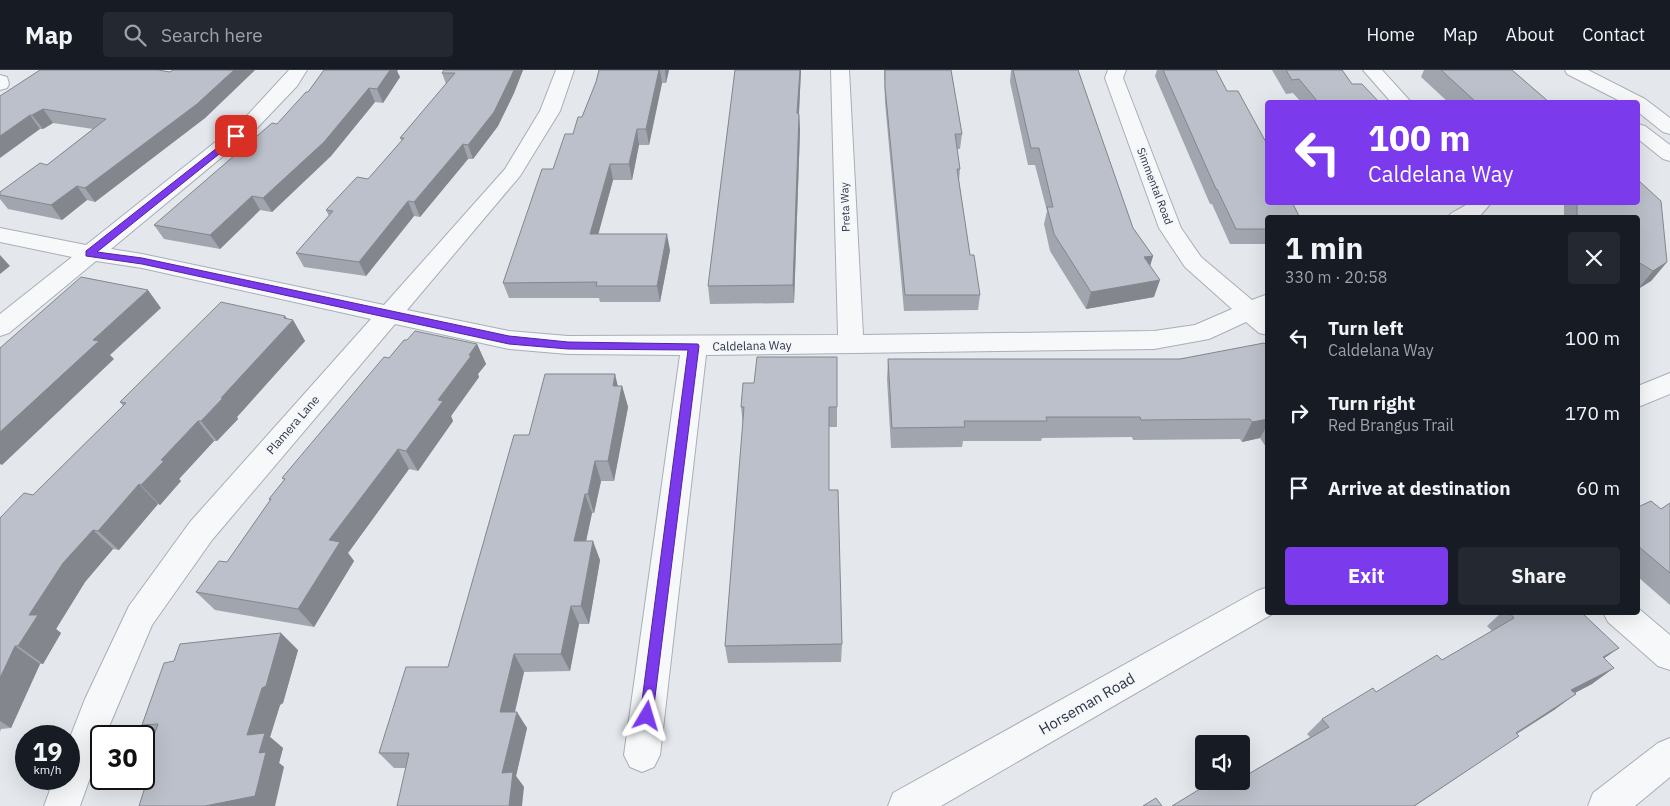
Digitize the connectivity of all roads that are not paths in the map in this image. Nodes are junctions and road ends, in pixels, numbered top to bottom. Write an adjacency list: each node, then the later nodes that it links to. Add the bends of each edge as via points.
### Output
1 (298, 70): 17 (street, via 250,124)
2 (565, 70): 19 (street, Plamera Lane, via 550,111 513,172)
3 (840, 70): 22 (street, Preta Way)
4 (1117, 70): 18 (street, Simmental Road, via 1114,78 1170,228 1193,262)
5 (1372, 70): 7 (street)
6 (1573, 70): 8 (street); 9 (street)
7 (1399, 100)
8 (1597, 100)
9 (1631, 100)
10 (1640, 105): 11 (street)
11 (1670, 128)
12 (1640, 132): 13 (street)
13 (1670, 155)
14 (1479, 205): 15 (street)
15 (1465, 215)
16 (0, 235): 17 (street, Caldelana Way)
17 (89, 254): 19 (street, Caldelana Way, via 142,261); 21 (street)
18 (1257, 307): 20 (street, Simmental Road); 22 (street, Caldelana Way, via 1200,332 1154,340)
19 (388, 315): 23 (street, Caldelana Way, via 509,340 568,345); 31 (street, Plamera Lane, via 201,531 140,616 97,711)
20 (1265, 322)
21 (0, 326)
22 (851, 345): 23 (street, Caldelana Way)
23 (694, 346): 29 (street)
24 (1670, 383): 25 (street)
25 (1640, 396)
26 (1265, 604): 32 (street, Horseman Road)
27 (1623, 615): 28 (street)
28 (1670, 655)
29 (642, 755)
30 (1670, 755): 33 (street)
31 (62, 806)
32 (906, 806)
33 (1606, 806)

